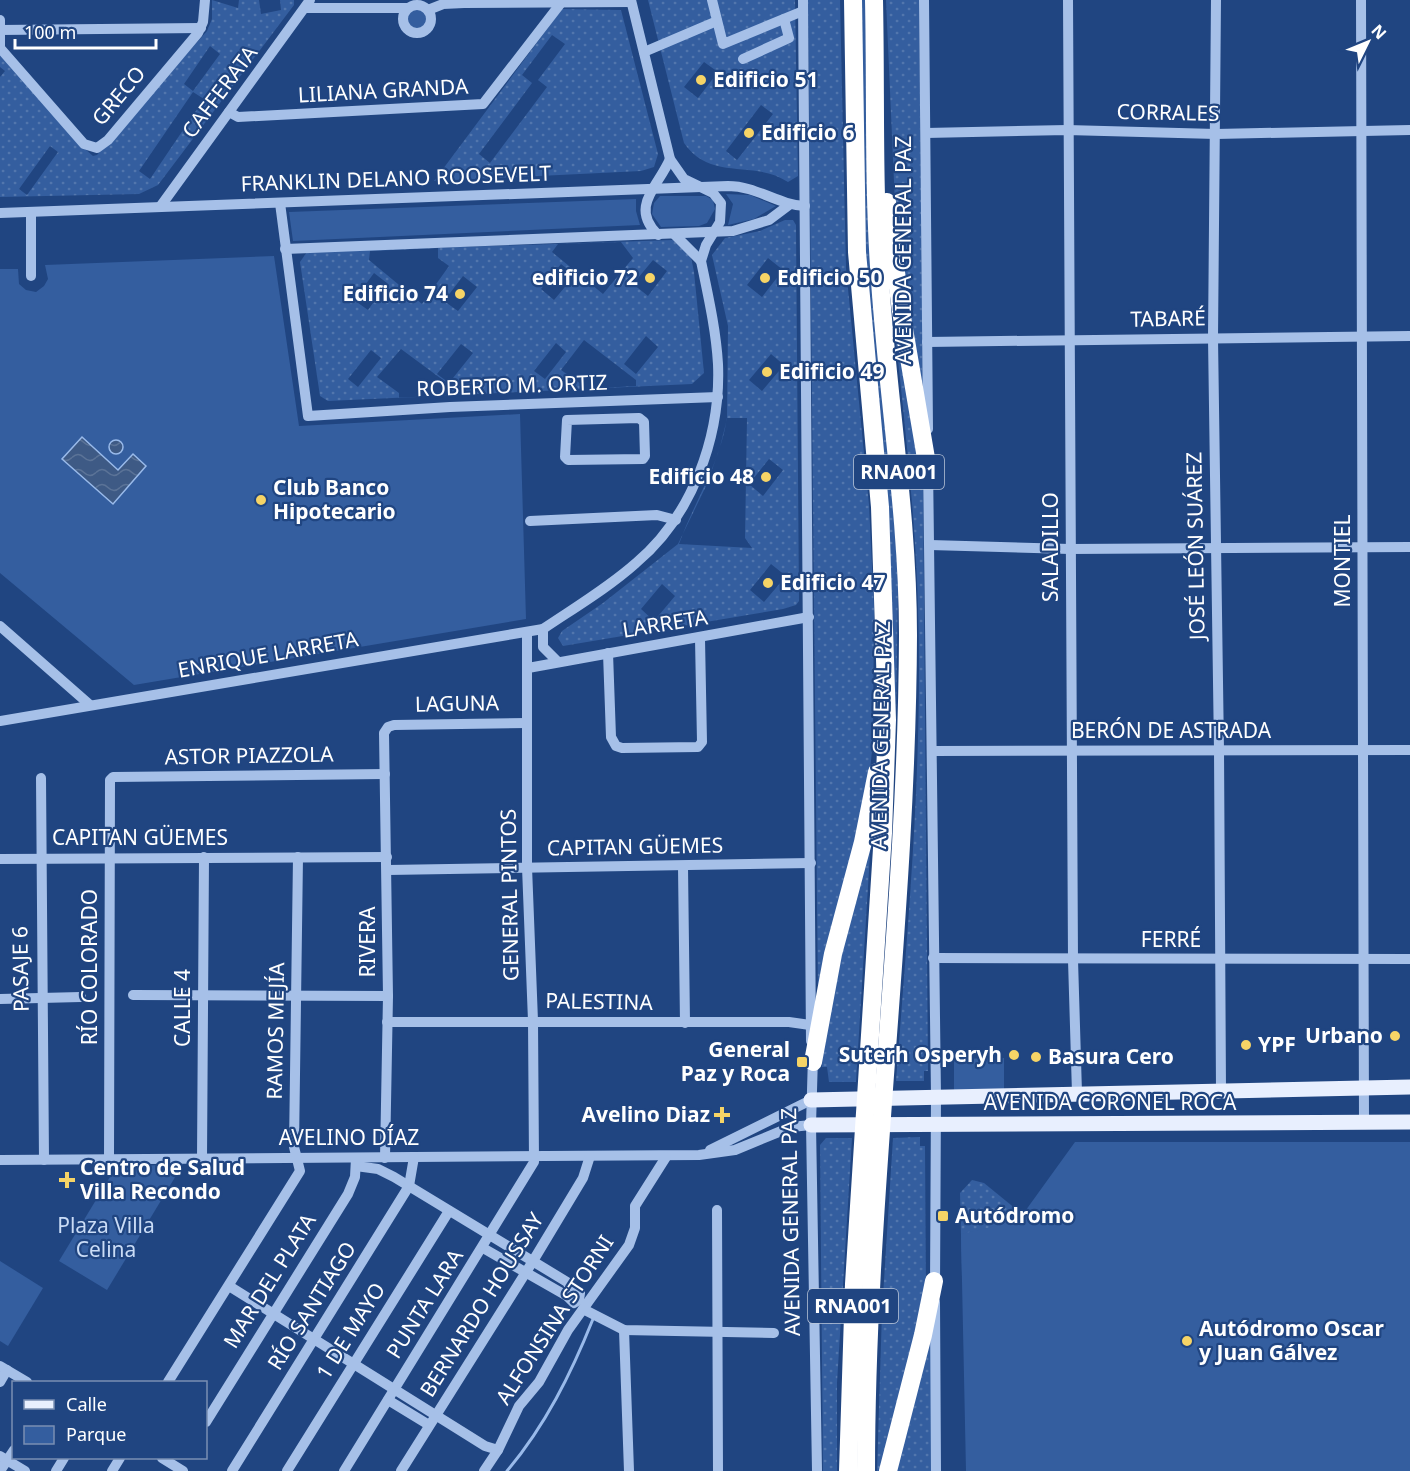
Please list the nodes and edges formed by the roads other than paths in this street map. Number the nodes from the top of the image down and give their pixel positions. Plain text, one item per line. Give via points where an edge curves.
1 (205, 0) edge
2 (712, 0) edge
3 (853, 0) edge
4 (874, 0) edge
5 (924, 0) edge
6 (1068, 0) edge
7 (1216, 0) edge
8 (1361, 0) edge
9 (631, 1) edge
10 (378, 3) edge
11 (561, 3) junction
12 (308, 4) edge
13 (803, 6) edge
14 (408, 8) junction
15 (428, 10) junction
16 (784, 19) junction
17 (0, 20) edge
18 (717, 21) junction
19 (201, 28) junction
20 (0, 30) edge
21 (0, 47) edge
22 (644, 52) junction
23 (743, 59) dead end
24 (876, 93) junction
25 (229, 112) junction
26 (1067, 130) junction
27 (1363, 130) junction
28 (1410, 130) edge
29 (926, 133) junction
30 (1216, 134) junction
31 (670, 159) junction
32 (705, 188) junction
33 (651, 190) junction
34 (280, 203) junction
35 (789, 206) junction
36 (805, 206) junction
37 (160, 207) junction
38 (0, 213) edge
39 (31, 213) junction
40 (713, 232) junction
41 (658, 235) junction
42 (675, 235) junction
43 (285, 249) junction
44 (701, 261) junction
45 (31, 276) dead end
46 (1360, 336) junction
47 (1410, 336) edge
48 (1213, 338) junction
49 (1071, 340) junction
50 (927, 342) junction
51 (718, 397) junction
52 (605, 402) junction
53 (604, 419) junction
54 (928, 470) junction
55 (530, 520) dead end
56 (676, 520) junction
57 (930, 545) junction
58 (1216, 547) junction
59 (1410, 547) edge
60 (1363, 548) junction
61 (1070, 549) junction
62 (809, 617) junction
63 (0, 626) edge
64 (543, 629) junction
65 (527, 632) junction
66 (700, 639) junction
67 (608, 653) junction
68 (557, 661) junction
69 (528, 668) junction
70 (90, 705) junction
71 (887, 720) junction
72 (0, 721) edge
73 (527, 723) junction
74 (388, 727) joint
75 (1219, 750) junction
76 (1363, 750) junction
77 (1410, 750) edge
78 (932, 751) junction
79 (1073, 751) junction
80 (385, 774) junction
81 (113, 777) joint
82 (40, 778) dead end
83 (110, 857) junction
84 (204, 857) junction
85 (298, 857) junction
86 (387, 857) junction
87 (39, 858) junction
88 (0, 859) edge
89 (811, 863) junction
90 (527, 867) junction
91 (683, 867) junction
92 (388, 870) junction
93 (933, 958) junction
94 (1410, 958) edge
95 (1218, 959) junction
96 (1365, 959) junction
97 (1073, 960) junction
98 (133, 995) dead end
99 (202, 996) junction
100 (388, 996) junction
101 (81, 997) dead end
102 (295, 997) junction
103 (41, 998) junction
104 (0, 999) edge
105 (533, 1021) junction
106 (387, 1022) junction
107 (685, 1023) junction
108 (810, 1025) junction
109 (813, 1062) junction
110 (876, 1078) junction
111 (1363, 1088) junction
112 (1410, 1088) edge
113 (1221, 1091) junction
114 (1077, 1093) junction
115 (936, 1096) junction
116 (811, 1100) junction
117 (1410, 1122) edge
118 (1364, 1123) junction
119 (811, 1125) junction
120 (935, 1125) junction
121 (872, 1142) junction
122 (699, 1155) junction
123 (590, 1156) junction
124 (666, 1156) junction
125 (534, 1157) junction
126 (297, 1158) junction
127 (385, 1158) junction
128 (414, 1158) junction
129 (109, 1159) junction
130 (202, 1159) junction
131 (0, 1160) edge
132 (44, 1160) junction
133 (356, 1162) junction
134 (409, 1186) junction
135 (717, 1210) dead end
136 (449, 1211) junction
137 (491, 1235) junction
138 (483, 1248) junction
139 (533, 1261) junction
140 (525, 1274) junction
141 (934, 1281) junction
142 (229, 1286) junction
143 (570, 1296) junction
144 (583, 1309) junction
145 (273, 1313) junction
146 (573, 1322) junction
147 (624, 1330) junction
148 (717, 1331) junction
149 (774, 1333) dead end
150 (314, 1339) junction
151 (353, 1364) junction
152 (4, 1368) edge
153 (24, 1381) edge
154 (169, 1381) edge
155 (0, 1382) edge
156 (394, 1390) junction
157 (388, 1400) junction
158 (436, 1415) junction
159 (207, 1420) edge
160 (429, 1425) junction
161 (498, 1450) junction
162 (4, 1458) edge
163 (164, 1459) edge
164 (180, 1467) edge
165 (0, 1471) edge
166 (25, 1471) edge
167 (232, 1471) edge
168 (287, 1471) edge
169 (344, 1471) edge
170 (400, 1471) edge
171 (484, 1471) edge
172 (629, 1471) edge
173 (718, 1471) edge
174 (817, 1471) edge
175 (848, 1471) edge
176 (866, 1471) edge
177 (888, 1471) edge
178 (936, 1471) edge

1 - 19 street
2 - 18 street
3 - 71 highway, AVENIDA GENERAL PAZ / RNA001 via 857,252 883,548
4 - 24 highway, AVENIDA GENERAL PAZ / RNA001
5 - 29 street, AVENIDA GENERAL PAZ
6 - 26 street, SALADILLO
7 - 30 street, JOSÉ LEÓN SUÁREZ
8 - 27 street, MONTIEL
9 - 11 street
9 - 22 street
10 - 12 street
10 - 14 street
11 - 15 street via 443,4
11 - 25 street, LILIANA GRANDA via 487,101 479,106 238,117
12 - 25 street, CAFFERATA
13 - 16 street
13 - 36 street, AVENIDA GENERAL PAZ
14 - 15 street via 421,5
14 - 15 street via 403,20 413,32 429,27
16 - 18 street via 723,44
16 - 23 street via 789,38
17 - 20 street
18 - 22 street
19 - 20 street
19 - 21 street, GRECO via 108,140 97,148 89,147
20 - 21 street
22 - 31 street
24 - 54 highway via 894,270
24 - 110 highway, AVENIDA GENERAL PAZ / RNA001 via 880,279 902,499 908,633 902,841
25 - 37 street, CAFFERATA
26 - 29 street, CORRALES
26 - 30 street, CORRALES
26 - 49 street, SALADILLO
27 - 28 street, CORRALES
27 - 30 street, CORRALES
27 - 46 street, MONTIEL
29 - 50 street, AVENIDA GENERAL PAZ
30 - 48 street, JOSÉ LEÓN SUÁREZ
31 - 32 street via 684,178
31 - 33 street
32 - 33 street, FRANKLIN DELANO ROOSEVELT
32 - 35 street, FRANKLIN DELANO ROOSEVELT via 749,188
32 - 40 street via 718,198 722,210
33 - 34 street, FRANKLIN DELANO ROOSEVELT
33 - 41 street via 645,209 651,228
34 - 37 street, FRANKLIN DELANO ROOSEVELT
34 - 43 street
35 - 36 street, FRANKLIN DELANO ROOSEVELT
35 - 40 street via 753,226
36 - 62 street, AVENIDA GENERAL PAZ
37 - 39 street, FRANKLIN DELANO ROOSEVELT
38 - 39 street, FRANKLIN DELANO ROOSEVELT
39 - 45 street
40 - 42 street
40 - 44 street
41 - 42 street
41 - 43 street
42 - 44 street
43 - 52 street, ROBERTO M. ORTIZ via 308,416
44 - 51 street via 716,348
46 - 47 street, TABARÉ
46 - 48 street, TABARÉ
46 - 60 street, MONTIEL
48 - 49 street, TABARÉ
48 - 58 street, JOSÉ LEÓN SUÁREZ
49 - 50 street, TABARÉ
49 - 61 street, SALADILLO
50 - 54 street, AVENIDA GENERAL PAZ
51 - 52 street, ROBERTO M. ORTIZ
51 - 56 street via 710,441
52 - 53 street
53 - 53 street via 642,419 643,459 565,457 567,420
54 - 57 street, AVENIDA GENERAL PAZ
55 - 56 street via 657,515
56 - 64 street via 636,563
57 - 61 street
57 - 78 street, AVENIDA GENERAL PAZ
58 - 60 street
58 - 61 street
58 - 75 street, JOSÉ LEÓN SUÁREZ
59 - 60 street
60 - 76 street, MONTIEL
61 - 79 street, SALADILLO
62 - 66 street, LARRETA
62 - 89 street, AVENIDA GENERAL PAZ
63 - 70 street
64 - 65 street, ENRIQUE LARRETA
64 - 68 street via 543,647
65 - 69 street, GENERAL PINTOS
65 - 70 street, ENRIQUE LARRETA
66 - 67 street, LARRETA
66 - 67 street via 702,742 698,747 616,746 611,737
67 - 68 street, LARRETA
68 - 69 street, LARRETA
69 - 73 street, GENERAL PINTOS
70 - 72 street, ENRIQUE LARRETA
71 - 109 highway
71 - 110 highway, AVENIDA GENERAL PAZ / RNA001
73 - 74 street, LAGUNA
73 - 90 street, GENERAL PINTOS
74 - 80 street, RIVERA via 384,733
75 - 76 street, BERÓN DE ASTRADA
75 - 79 street, BERÓN DE ASTRADA
75 - 95 street, JOSÉ LEÓN SUÁREZ
76 - 77 street, BERÓN DE ASTRADA
76 - 96 street, MONTIEL
78 - 79 street, BERÓN DE ASTRADA
78 - 93 street, AVENIDA GENERAL PAZ
79 - 97 street, SALADILLO
80 - 81 street, ASTOR PIAZZOLA
80 - 86 street, RIVERA
81 - 83 street, RÍO COLORADO via 108,784
82 - 87 street, PASAJE 6
83 - 84 street, CAPITAN GÜEMES
83 - 87 street, CAPITAN GÜEMES
83 - 129 street, RÍO COLORADO
84 - 85 street, CAPITAN GÜEMES
84 - 99 street, CALLE 4
85 - 86 street, CAPITAN GÜEMES
85 - 102 street, RAMOS MEJÍA
86 - 92 street, RIVERA
87 - 88 street, CAPITAN GÜEMES
87 - 103 street, PASAJE 6
89 - 91 street, CAPITAN GÜEMES
89 - 108 street, AVENIDA GENERAL PAZ
90 - 91 street, CAPITAN GÜEMES
90 - 92 street, CAPITAN GÜEMES
90 - 105 street, GENERAL PINTOS
91 - 107 street
92 - 100 street, RIVERA
93 - 97 street, FERRÉ
93 - 115 street, AVENIDA GENERAL PAZ
94 - 96 street, FERRÉ
95 - 96 street, FERRÉ
95 - 97 street, FERRÉ
95 - 113 street, JOSÉ LEÓN SUÁREZ
96 - 111 street, MONTIEL
97 - 114 street, SALADILLO
98 - 99 street
99 - 102 street
99 - 130 street, CALLE 4
100 - 102 street
100 - 106 street, RIVERA
101 - 103 street
102 - 126 street, RAMOS MEJÍA
103 - 104 street
103 - 132 street, PASAJE 6
105 - 106 street, PALESTINA
105 - 107 street, PALESTINA
105 - 125 street, GENERAL PINTOS
106 - 127 street, RIVERA
107 - 108 street, PALESTINA
108 - 109 street, AVENIDA GENERAL PAZ
109 - 116 street, AVENIDA GENERAL PAZ
110 - 121 highway, AVENIDA GENERAL PAZ / RNA001
111 - 112 main road, AVENIDA CORONEL ROCA
111 - 113 main road, AVENIDA CORONEL ROCA
111 - 118 street, MONTIEL
113 - 114 main road, AVENIDA CORONEL ROCA
114 - 115 main road, AVENIDA CORONEL ROCA
115 - 116 main road, AVENIDA CORONEL ROCA
115 - 120 street, AVENIDA GENERAL PAZ
116 - 119 street, AVENIDA GENERAL PAZ
116 - 122 street, AVELINO DÍAZ
117 - 118 main road, AVENIDA CORONEL ROCA
118 - 120 main road, AVENIDA CORONEL ROCA
119 - 120 main road, AVENIDA CORONEL ROCA
119 - 122 street, AVELINO DÍAZ via 791,1127 735,1150
119 - 174 street, AVENIDA GENERAL PAZ
120 - 141 street, AVENIDA GENERAL PAZ
121 - 175 highway, AVENIDA GENERAL PAZ / RNA001 via 853,1306
121 - 176 highway, AVENIDA GENERAL PAZ / RNA001
122 - 124 street, AVELINO DÍAZ
123 - 124 street, AVELINO DÍAZ
123 - 125 street, AVELINO DÍAZ
123 - 139 street, BERNARDO HOUSSAY via 583,1178
124 - 144 street, ALFONSINA STORNI via 635,1206 635,1228 628,1245
125 - 128 street, AVELINO DÍAZ
125 - 137 street, PUNTA LARA via 533,1166
126 - 130 street, AVELINO DÍAZ
126 - 133 street, AVELINO DÍAZ
126 - 142 street, RAMOS MEJÍA via 297,1179
127 - 128 street, AVELINO DÍAZ
127 - 133 street, AVELINO DÍAZ
128 - 134 street, RÍO SANTIAGO
129 - 130 street, AVELINO DÍAZ
129 - 132 street, AVELINO DÍAZ
131 - 132 street, AVELINO DÍAZ
133 - 134 street via 378,1168
133 - 145 street, MAR DEL PLATA via 348,1194
134 - 136 street
134 - 150 street, RÍO SANTIAGO
135 - 148 street
136 - 137 street
136 - 151 street, 1 DE MAYO
137 - 138 street, PUNTA LARA
137 - 139 street
138 - 140 street
138 - 156 street, PUNTA LARA
139 - 140 street, BERNARDO HOUSSAY
139 - 143 street via 567,1282
140 - 143 street
140 - 158 street, BERNARDO HOUSSAY
141 - 177 highway
141 - 178 street, AVENIDA GENERAL PAZ
142 - 145 street
142 - 154 street, RAMOS MEJÍA
143 - 146 street via 568,1315
144 - 146 street, ALFONSINA STORNI
144 - 147 street
145 - 150 street
145 - 159 street, MAR DEL PLATA
146 - 161 street, ALFONSINA STORNI via 539,1382 519,1406
147 - 148 street
147 - 172 street
148 - 149 street
148 - 173 street
150 - 151 street
150 - 167 street, RÍO SANTIAGO
151 - 156 street
151 - 168 street, 1 DE MAYO
152 - 153 street
152 - 155 street
156 - 157 street, PUNTA LARA
156 - 158 street
157 - 160 street
157 - 169 street, PUNTA LARA
158 - 160 street, BERNARDO HOUSSAY
158 - 161 street
160 - 170 street, BERNARDO HOUSSAY
161 - 171 street, ALFONSINA STORNI
162 - 165 street
162 - 166 street
163 - 164 street

